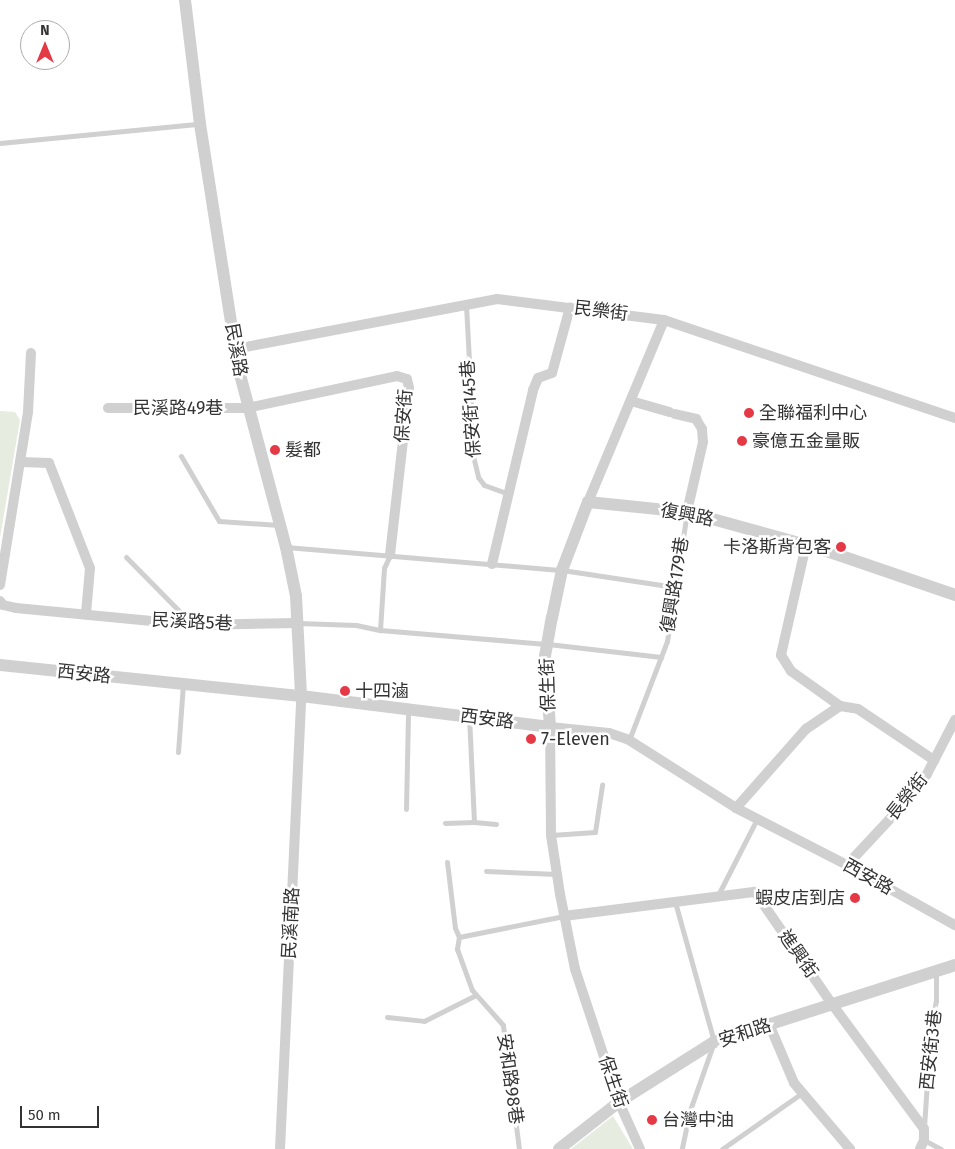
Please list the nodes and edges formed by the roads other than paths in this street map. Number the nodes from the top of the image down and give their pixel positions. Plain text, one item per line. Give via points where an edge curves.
1 (186, 0) edge
2 (200, 124) junction
3 (0, 143) edge
4 (466, 304) junction
5 (570, 307) junction
6 (664, 320) junction
7 (235, 349) junction
8 (31, 352) dead end
9 (631, 401) junction
10 (108, 408) dead end
11 (247, 408) junction
12 (955, 418) edge
13 (181, 456) dead end
14 (21, 462) junction
15 (509, 494) junction
16 (588, 502) junction
17 (687, 512) junction
18 (280, 526) junction
19 (806, 545) junction
20 (286, 547) junction
21 (390, 555) junction
22 (126, 557) dead end
23 (492, 564) junction
24 (562, 570) junction
25 (0, 585) edge
26 (675, 587) junction
27 (955, 595) edge
28 (0, 601) edge
29 (86, 614) junction
30 (298, 623) junction
31 (193, 625) junction
32 (380, 630) junction
33 (548, 644) junction
34 (660, 657) junction
35 (0, 665) edge
36 (183, 684) junction
37 (301, 696) junction
38 (840, 706) junction
39 (408, 710) junction
40 (469, 717) junction
41 (955, 720) edge
42 (550, 727) junction
43 (629, 740) junction
44 (178, 752) dead end
45 (934, 760) junction
46 (602, 785) dead end
47 (736, 808) junction
48 (406, 810) dead end
49 (757, 819) junction
50 (474, 822) junction
51 (445, 824) dead end
52 (496, 824) dead end
53 (551, 835) junction
54 (447, 862) dead end
55 (847, 866) junction
56 (486, 871) dead end
57 (557, 874) junction
58 (717, 897) junction
59 (675, 902) junction
60 (564, 916) junction
61 (955, 926) edge
62 (459, 936) junction
63 (955, 965) edge
64 (936, 971) junction
65 (476, 995) junction
66 (832, 1004) junction
67 (387, 1017) dead end
68 (770, 1024) junction
69 (714, 1042) junction
70 (802, 1093) junction
71 (619, 1102) junction
72 (924, 1129) junction
73 (922, 1144) edge
74 (280, 1149) edge
75 (519, 1149) edge
76 (559, 1149) edge
77 (640, 1149) edge
78 (682, 1149) edge
79 (722, 1149) edge
80 (850, 1149) edge
81 (940, 1149) edge

1 - 2 street, 民溪路
2 - 3 lane
2 - 7 street, 民溪路
4 - 5 street, 民樂街 via 497,299
4 - 7 street, 民樂街
4 - 15 lane, 保安街145巷 via 471,448 478,477 484,485
5 - 6 street, 民樂街
5 - 15 street via 552,373 538,378 533,390
6 - 9 street, 保生街
6 - 12 street, 民樂街
7 - 11 street, 民溪路
8 - 14 street
9 - 16 street, 保生街
9 - 17 street, 復興路179巷 via 696,419 702,429 704,442
10 - 11 street, 民溪路49巷
11 - 18 street, 民溪路
11 - 21 street, 保安街 via 396,376 406,380 409,388
13 - 18 lane via 219,521
14 - 25 street
14 - 29 street via 49,463 90,568
15 - 23 street
16 - 17 street, 復興路
16 - 24 street, 保生街
17 - 19 street, 復興路
17 - 26 lane, 復興路179巷
18 - 20 street, 民溪路
19 - 27 street, 復興路
19 - 38 street via 781,655 791,671
20 - 21 lane
20 - 30 street, 民溪路
21 - 23 lane
21 - 32 lane via 384,568
22 - 31 lane
23 - 24 lane
24 - 26 lane
24 - 33 street, 保生街
26 - 34 lane, 復興路179巷 via 666,641
28 - 29 street, 民溪路5巷 via 16,608
29 - 31 street, 民溪路5巷
30 - 31 street, 民溪路5巷
30 - 32 lane via 356,625
30 - 37 street, 民溪路
32 - 33 lane
33 - 34 lane
33 - 42 street, 保生街
34 - 43 lane, 復興路179巷
35 - 36 street, 西安路
36 - 37 street, 西安路
36 - 44 lane
37 - 39 street, 西安路
37 - 74 street, 民溪南路
38 - 45 street via 858,709
38 - 47 street via 806,729
39 - 40 street, 西安路
39 - 48 lane
40 - 42 street, 西安路
40 - 50 lane
41 - 45 street, 長榮街
42 - 43 street, 西安路 via 609,733
42 - 53 street, 保生街
43 - 47 street, 西安路
45 - 55 street, 長榮街 via 903,805
46 - 53 lane via 595,832
47 - 49 street, 西安路
49 - 55 street, 西安路
49 - 58 lane
50 - 51 lane
50 - 52 lane
53 - 57 street, 保生街
54 - 62 lane, 安和路98巷 via 455,928
55 - 61 street, 西安路
56 - 57 lane
57 - 60 street, 保生街
58 - 59 street, 進興街
58 - 66 street, 進興街 via 755,892
59 - 60 street, 進興街
59 - 69 lane
60 - 62 lane
60 - 71 street, 保生街 via 575,969
62 - 65 lane, 安和路98巷 via 457,949
63 - 64 street, 安和路
64 - 66 street, 安和路
64 - 72 lane, 西安街3巷
65 - 67 lane via 424,1021
65 - 75 lane, 安和路98巷 via 502,1025
66 - 68 street, 安和路
66 - 72 street, 進興街
68 - 69 street, 安和路
68 - 70 street via 794,1083
69 - 71 street, 安和路
69 - 78 lane via 690,1110
70 - 79 lane
70 - 80 street
71 - 76 street, 安和路
71 - 77 street, 保生街
72 - 73 street
73 - 81 lane

